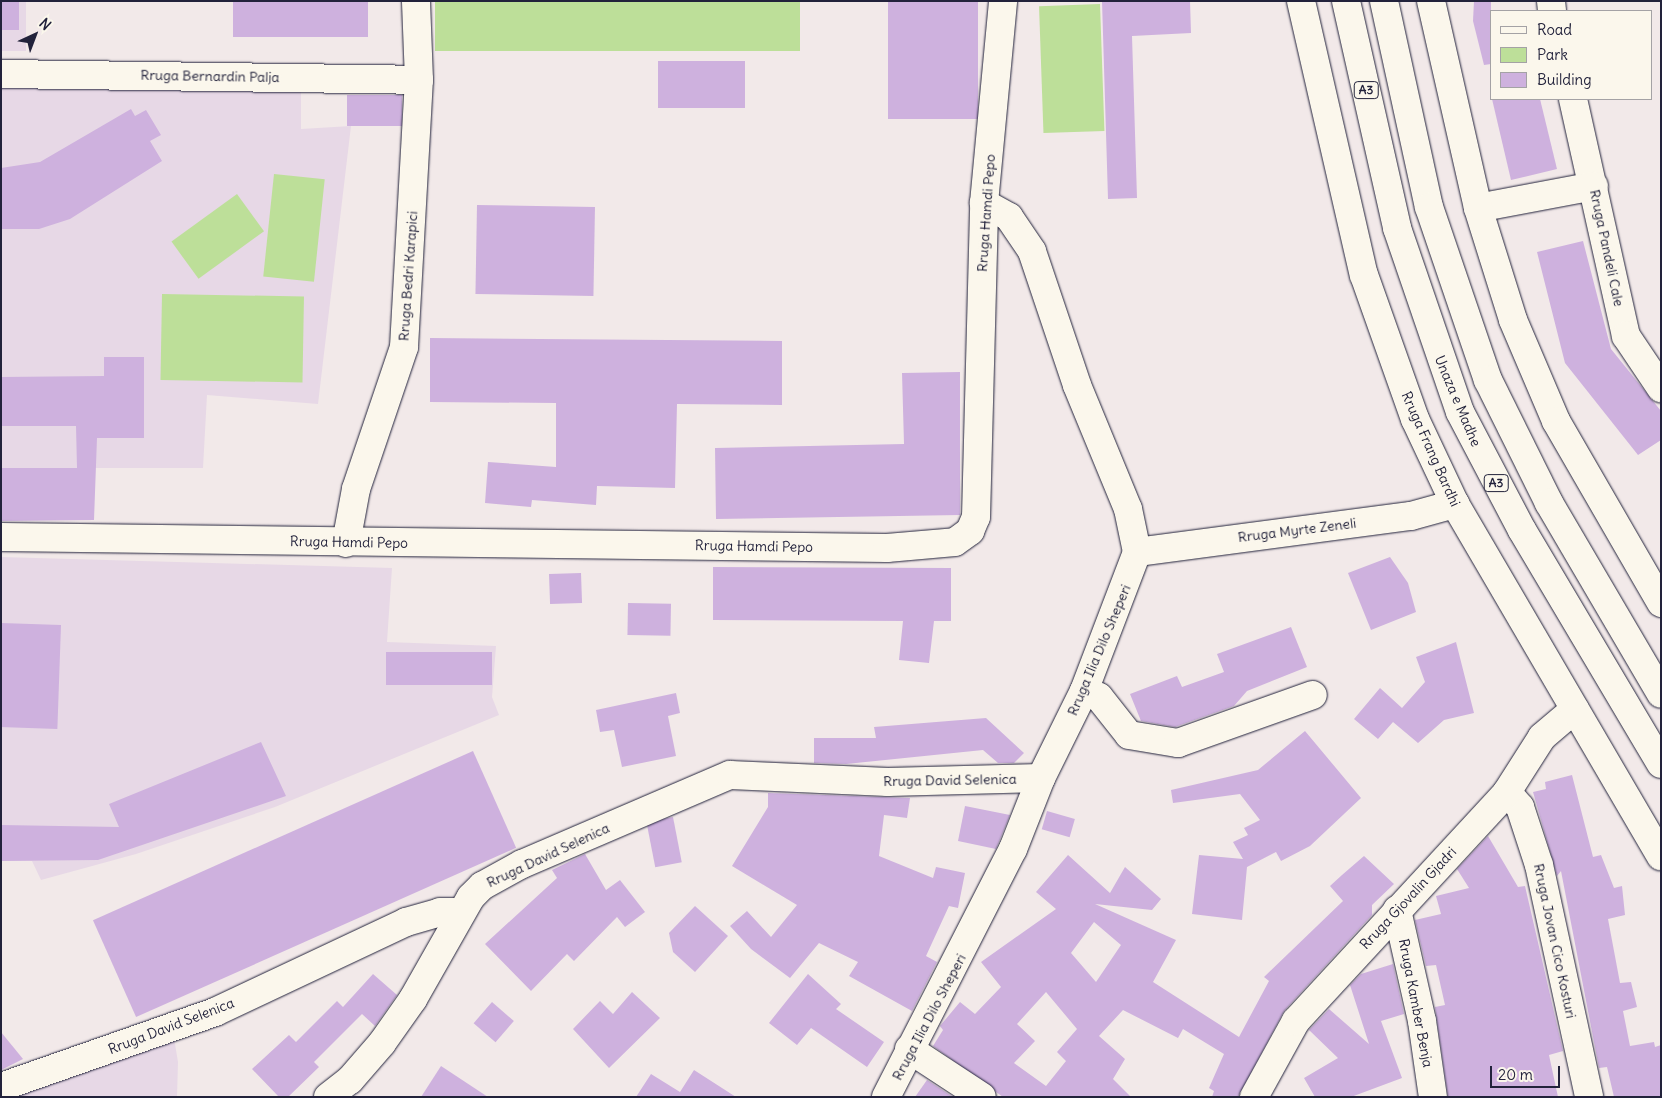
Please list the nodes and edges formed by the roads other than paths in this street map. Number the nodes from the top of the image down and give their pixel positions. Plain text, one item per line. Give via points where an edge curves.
1 (416, 1) edge
2 (1003, 1) edge
3 (1301, 1) edge
4 (1328, 1) edge
5 (1346, 1) edge
6 (1384, 1) edge
7 (1403, 1) edge
8 (1431, 1) edge
9 (1, 74) edge
10 (419, 80) junction
11 (1573, 100) edge
12 (1423, 177) junction
13 (1385, 179) junction
14 (1594, 186) junction
15 (984, 203) junction
16 (1478, 208) junction
17 (1661, 388) edge
18 (1455, 504) junction
19 (1, 537) edge
20 (346, 543) junction
21 (1137, 552) junction
22 (1661, 603) edge
23 (1084, 691) junction
24 (1661, 694) edge
25 (1313, 695) dead end
26 (1576, 710) junction
27 (1661, 764) edge
28 (1040, 778) junction
29 (1507, 792) junction
30 (1661, 856) edge
31 (1397, 910) junction
32 (461, 912) junction
33 (909, 1049) junction
34 (1, 1087) edge
35 (328, 1097) edge
36 (886, 1097) edge
37 (982, 1097) edge
38 (1254, 1097) edge
39 (1433, 1097) edge
40 (1589, 1097) edge

1 - 10 main road, Rruga Bedri Karapici
2 - 15 main road, Rruga Hamdi Pepo
3 - 18 main road, Rruga Frang Bardhi via 1364,275 1415,419
4 - 13 main road via 1357,134
5 - 13 main road, Unaza e Madhe / A3
6 - 12 main road
7 - 12 main road via 1431,136
8 - 16 main road
9 - 10 main road, Rruga Bernardin Palja
10 - 20 main road, Rruga Bedri Karapici via 404,347 356,490
11 - 14 main road, Rruga Pandeli Cale
12 - 24 main road via 1465,322 1520,450
13 - 27 main road, Unaza e Madhe / A3 via 1423,314 1460,412 1522,530
14 - 16 main road
14 - 17 main road, Rruga Pandeli Cale via 1626,336
15 - 20 main road, Rruga Hamdi Pepo via 976,517 970,531 954,542 896,548
15 - 21 main road via 1009,217 1032,251 1077,385 1128,509
16 - 22 main road via 1513,320 1556,421
18 - 21 main road, Rruga Myrte Zeneli via 1411,516
18 - 26 main road, Rruga Frang Bardhi
19 - 20 main road, Rruga Hamdi Pepo
21 - 23 main road, Rruga Ilia Dilo Sheperi
23 - 25 main road via 1100,697 1129,735 1178,743
23 - 28 main road, Rruga Ilia Dilo Sheperi
26 - 29 main road, Rruga Gjovalin Gjadri via 1542,737
26 - 30 main road, Rruga Frang Bardhi
28 - 32 main road, Rruga David Selenica via 848,782 730,776 496,876 482,886
28 - 33 main road, Rruga Ilia Dilo Sheperi via 976,928
29 - 31 main road, Rruga Gjovalin Gjadri
29 - 40 main road, Rruga Jovan Cico Kosturi via 1520,807 1539,865
31 - 38 main road, Rruga Gjovalin Gjadri via 1296,1021
31 - 39 main road, Rruga Kamber Benja via 1422,1020
32 - 34 main road, Rruga David Selenica via 440,912 406,922 215,1012
32 - 35 main road via 413,999 382,1043 350,1080
33 - 36 main road, Rruga Ilia Dilo Sheperi
33 - 37 main road

